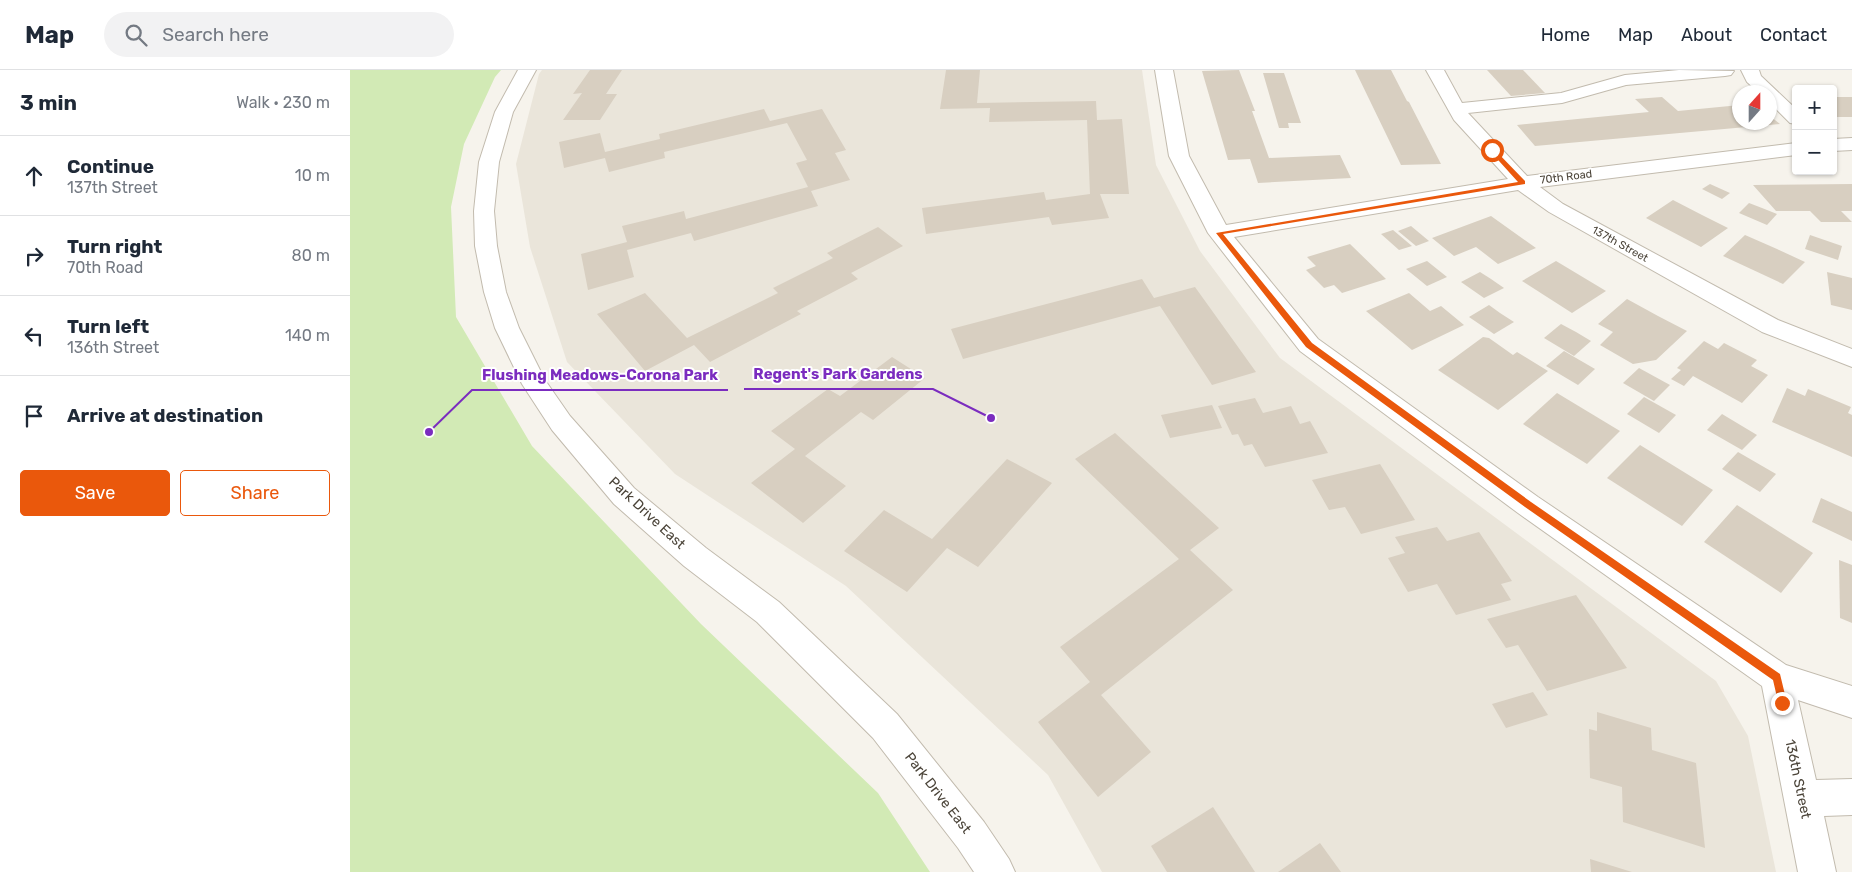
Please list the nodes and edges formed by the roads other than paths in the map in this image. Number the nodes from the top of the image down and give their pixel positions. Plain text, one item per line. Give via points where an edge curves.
1 (527, 70) edge
2 (1164, 70) edge
3 (1435, 70) edge
4 (1750, 70) edge
5 (1725, 71) edge
6 (1760, 85) edge
7 (1777, 101) edge
8 (1456, 109) junction
9 (1792, 116) edge
10 (1852, 144) edge
11 (1837, 145) edge
12 (1792, 149) edge
13 (1522, 183) junction
14 (1219, 233) junction
15 (1852, 358) edge
16 (1777, 677) junction
17 (1852, 702) edge
18 (1852, 797) edge
19 (1802, 799) junction
20 (996, 872) edge
21 (1817, 872) edge

1 - 20 street, Park Drive East via 504,112 489,162 484,211 486,246 495,292 507,328 535,384 561,423 624,496 694,557 768,612 885,726
2 - 14 street via 1179,156
3 - 8 street, 137th Street
4 - 6 street
5 - 8 street via 1625,80 1562,98
7 - 9 street
8 - 13 street, 137th Street
10 - 11 street
12 - 13 street, 70th Road
13 - 14 street, 70th Road
13 - 15 street, 137th Street via 1556,208 1770,326
14 - 16 street via 1309,345 1528,504
16 - 17 street
16 - 19 street, 136th Street
18 - 19 street
19 - 21 street, 136th Street

